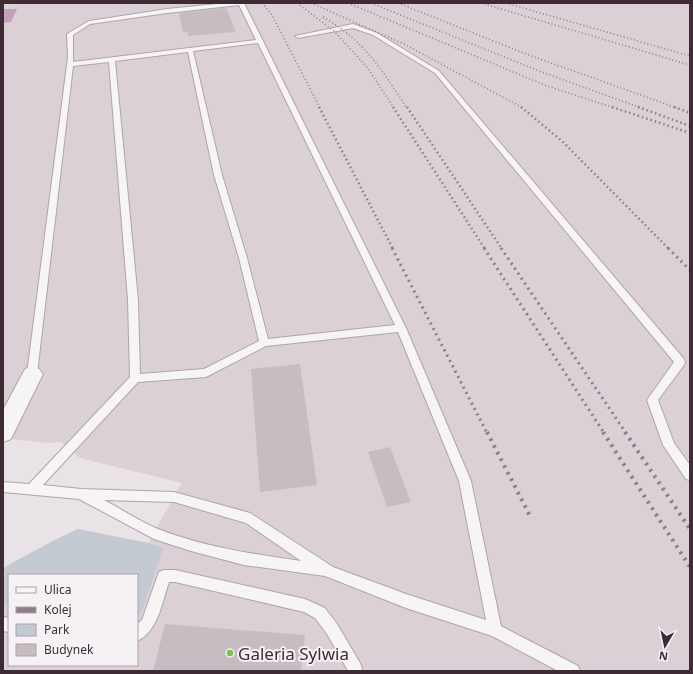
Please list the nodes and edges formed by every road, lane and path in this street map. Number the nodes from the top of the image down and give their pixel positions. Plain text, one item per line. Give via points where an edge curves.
1 (298, 36) dead end
2 (259, 41) junction
3 (190, 49) junction
4 (112, 60) junction
5 (71, 64) junction
6 (401, 328) junction
7 (264, 343) junction
8 (32, 374) joint
9 (135, 378) junction
10 (3, 433) edge
11 (690, 475) edge
12 (3, 487) edge
13 (31, 490) junction
14 (81, 494) junction
15 (328, 571) junction
16 (494, 630) junction
17 (138, 633) edge
18 (354, 671) edge
19 (573, 671) edge

1 - 11 lane via 353,26 375,34 437,72 680,362 652,400 669,445
2 - 3 lane
2 - 5 lane via 241,3 167,11 89,23 70,34
2 - 6 lane
3 - 4 lane
3 - 7 lane via 218,174 243,258
4 - 5 lane
4 - 9 lane via 133,300
5 - 8 lane
6 - 7 lane
6 - 16 lane via 465,481
7 - 9 lane via 206,373
8 - 10 street
9 - 13 lane
12 - 13 lane
13 - 14 lane
14 - 15 lane via 154,533 191,545 244,559
14 - 15 lane via 174,497 250,519
15 - 16 lane via 406,601
16 - 19 lane
17 - 18 lane via 147,625 164,576 175,576 305,606 320,613 355,668

